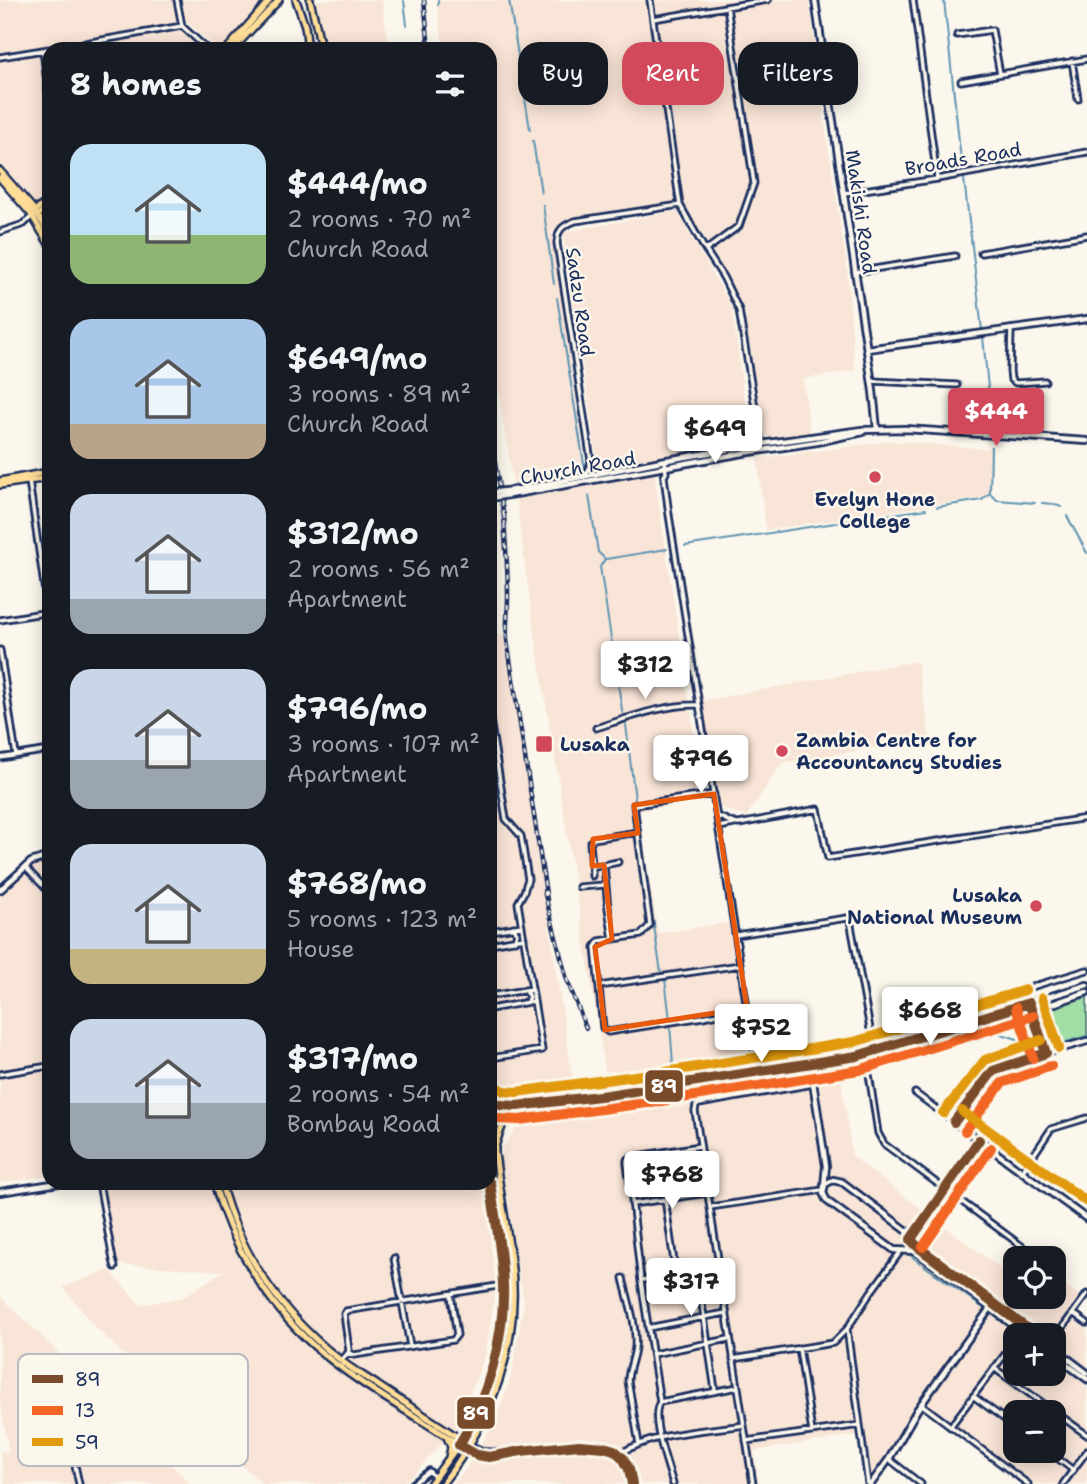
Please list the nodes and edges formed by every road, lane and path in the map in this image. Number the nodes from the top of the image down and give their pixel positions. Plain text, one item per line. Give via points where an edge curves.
1 (177, 0) edge
2 (270, 0) edge
3 (279, 0) edge
4 (296, 0) edge
5 (310, 0) edge
6 (650, 0) edge
7 (768, 0) edge
8 (815, 0) edge
9 (913, 0) edge
10 (727, 7) junction
11 (653, 19) junction
12 (181, 26) junction
13 (957, 35) dead end
14 (90, 42) edge
15 (199, 42) edge
16 (233, 42) edge
17 (240, 42) edge
18 (307, 42) edge
19 (320, 42) edge
20 (42, 50) edge
21 (0, 57) edge
22 (1087, 59) edge
23 (1072, 61) junction
24 (1000, 74) junction
25 (961, 81) dead end
26 (1079, 99) dead end
27 (1087, 152) edge
28 (0, 171) edge
29 (0, 178) edge
30 (937, 179) junction
31 (844, 193) junction
32 (680, 205) junction
33 (42, 207) edge
34 (42, 210) edge
35 (33, 215) junction
36 (42, 225) edge
37 (42, 231) edge
38 (0, 232) edge
39 (1087, 235) edge
40 (706, 250) junction
41 (981, 253) dead end
42 (955, 256) dead end
43 (855, 272) junction
44 (1087, 319) edge
45 (1011, 329) junction
46 (867, 349) junction
47 (872, 380) junction
48 (1045, 381) dead end
49 (957, 385) dead end
50 (876, 415) junction
51 (877, 429) junction
52 (846, 432) junction
53 (1087, 441) edge
54 (762, 447) junction
55 (591, 461) junction
56 (663, 464) junction
57 (606, 473) junction
58 (42, 476) edge
59 (42, 477) edge
60 (584, 477) junction
61 (29, 481) junction
62 (0, 483) edge
63 (521, 491) junction
64 (497, 495) edge
65 (42, 571) edge
66 (42, 613) edge
67 (0, 620) edge
68 (0, 650) edge
69 (698, 705) junction
70 (596, 728) dead end
71 (42, 751) edge
72 (16, 755) junction
73 (0, 758) edge
74 (497, 764) edge
75 (499, 776) joint
76 (501, 787) junction
77 (497, 788) edge
78 (714, 794) junction
79 (718, 816) junction
80 (1087, 818) edge
81 (736, 824) junction
82 (719, 827) junction
83 (638, 832) junction
84 (42, 858) edge
85 (618, 862) dead end
86 (604, 864) junction
87 (592, 866) junction
88 (26, 867) junction
89 (592, 876) dead end
90 (42, 884) edge
91 (605, 885) junction
92 (579, 887) dead end
93 (0, 890) edge
94 (522, 926) junction
95 (513, 927) junction
96 (497, 930) edge
97 (736, 935) junction
98 (524, 939) junction
99 (613, 939) junction
100 (515, 940) junction
101 (497, 943) edge
102 (740, 965) junction
103 (1087, 970) edge
104 (1087, 985) edge
105 (598, 986) junction
106 (532, 989) junction
107 (525, 990) junction
108 (1087, 992) edge
109 (497, 995) edge
110 (534, 1001) junction
111 (527, 1002) junction
112 (1029, 1003) junction
113 (497, 1008) edge
114 (747, 1008) junction
115 (1032, 1011) junction
116 (1087, 1041) edge
117 (1046, 1053) junction
118 (497, 1057) edge
119 (42, 1067) edge
120 (811, 1069) junction
121 (757, 1072) junction
122 (0, 1074) edge
123 (869, 1074) dead end
124 (813, 1084) junction
125 (915, 1093) dead end
126 (609, 1097) junction
127 (593, 1099) junction
128 (497, 1103) edge
129 (500, 1105) junction
130 (1087, 1118) edge
131 (954, 1122) junction
132 (504, 1123) junction
133 (501, 1130) junction
134 (497, 1133) edge
135 (979, 1140) junction
136 (497, 1143) edge
137 (700, 1146) junction
138 (497, 1163) edge
139 (826, 1166) junction
140 (1023, 1171) junction
141 (835, 1180) junction
142 (42, 1186) edge
143 (823, 1188) junction
144 (945, 1188) junction
145 (100, 1190) edge
146 (216, 1190) edge
147 (223, 1190) edge
148 (491, 1190) edge
149 (0, 1192) edge
150 (708, 1193) junction
151 (665, 1199) junction
152 (632, 1204) junction
153 (710, 1207) junction
154 (1087, 1219) edge
155 (921, 1225) junction
156 (906, 1230) junction
157 (911, 1239) junction
158 (1022, 1246) edge
159 (894, 1250) junction
160 (903, 1250) junction
161 (394, 1258) dead end
162 (896, 1258) junction
163 (116, 1267) dead end
164 (720, 1270) junction
165 (697, 1273) junction
166 (676, 1276) junction
167 (623, 1278) dead end
168 (641, 1281) junction
169 (503, 1285) junction
170 (451, 1294) junction
171 (1087, 1294) edge
172 (402, 1301) junction
173 (992, 1305) junction
174 (726, 1313) junction
175 (1073, 1313) junction
176 (704, 1317) junction
177 (1011, 1323) edge
178 (1018, 1323) edge
179 (1066, 1323) edge
180 (1087, 1323) edge
181 (648, 1328) junction
182 (847, 1329) junction
183 (730, 1339) junction
184 (708, 1343) junction
185 (410, 1346) junction
186 (799, 1348) junction
187 (348, 1353) junction
188 (653, 1354) junction
189 (1003, 1355) edge
190 (1066, 1357) edge
191 (733, 1359) junction
192 (339, 1363) junction
193 (1066, 1364) edge
194 (994, 1367) junction
195 (1087, 1373) edge
196 (1087, 1379) edge
197 (738, 1387) junction
198 (716, 1391) junction
199 (973, 1396) junction
200 (660, 1402) junction
201 (921, 1404) junction
202 (1003, 1418) edge
203 (744, 1425) junction
204 (860, 1425) junction
205 (950, 1427) junction
206 (468, 1428) junction
207 (812, 1432) junction
208 (1087, 1435) edge
209 (451, 1436) junction
210 (660, 1438) junction
211 (746, 1441) junction
212 (461, 1443) junction
213 (639, 1444) junction
214 (468, 1448) junction
215 (1087, 1451) edge
216 (619, 1454) junction
217 (889, 1459) junction
218 (448, 1461) junction
219 (1064, 1463) edge
220 (75, 1466) edge
221 (1073, 1470) junction
222 (435, 1477) junction
223 (79, 1484) edge
224 (412, 1484) edge
225 (430, 1484) edge
226 (442, 1484) edge
227 (632, 1484) edge
228 (673, 1484) edge
229 (753, 1484) edge
230 (870, 1484) edge
231 (921, 1484) edge
232 (1028, 1484) edge
233 (1063, 1484) edge

1 - 12 street
2 - 16 main road
3 - 17 main road
4 - 18 main road
5 - 19 main road
6 - 11 street
7 - 10 street
8 - 31 main road, Makishi Road
9 - 30 street
10 - 11 street
10 - 40 street via 754,183 739,226
11 - 32 street
12 - 14 street
12 - 15 street
13 - 24 street via 992,30
20 - 21 street
22 - 23 street
23 - 24 street
23 - 26 street
24 - 25 street
27 - 30 street, Broads Road
28 - 35 main road
29 - 35 main road
30 - 31 street, Broads Road
31 - 43 main road, Makishi Road
32 - 40 street
32 - 55 street, Sadzu Road via 575,222 564,225 557,234
33 - 35 main road
34 - 35 main road
35 - 36 main road
35 - 37 main road
35 - 38 street via 24,224
39 - 41 street
40 - 54 street via 739,310
42 - 43 street
43 - 46 main road, Makishi Road
44 - 45 main road
45 - 46 main road
45 - 48 street via 1011,380
46 - 47 main road, Makishi Road
47 - 49 street
47 - 50 main road, Makishi Road
50 - 51 main road, Makishi Road
50 - 52 main road via 873,424
51 - 52 main road, Church Road
51 - 53 main road, Church Road
51 - 54 main road, Church Road via 817,442
52 - 54 main road, Church Road
54 - 56 main road, Church Road
55 - 57 street
55 - 60 street
56 - 57 main road, Church Road
56 - 63 main road, Church Road
56 - 69 street
57 - 60 main road, Church Road
58 - 62 main road
59 - 61 main road
60 - 63 main road, Church Road
61 - 62 main road
61 - 65 street
63 - 64 main road, Church Road, bridge
66 - 67 street
68 - 72 street
69 - 70 street via 667,708
69 - 78 street
71 - 72 street
72 - 73 street
74 - 75 street
75 - 76 street
76 - 77 street
76 - 94 street via 506,819 521,836 528,879 518,903
78 - 79 street
78 - 83 street via 634,805
79 - 81 street
79 - 82 street
80 - 81 street via 828,858 818,809
81 - 82 street
82 - 97 street
83 - 87 street via 593,839
83 - 99 street via 650,925 641,935
84 - 88 main road
85 - 86 street
86 - 87 street
86 - 91 street
87 - 89 street
88 - 90 street
88 - 93 main road
91 - 92 street
91 - 99 street
94 - 95 street
94 - 98 street
95 - 96 street
95 - 100 street
97 - 102 street
97 - 103 street via 850,919 870,1029 877,1034
98 - 100 street
98 - 106 street
99 - 105 street via 595,947
100 - 101 street
102 - 105 street
102 - 114 street
104 - 112 main road
105 - 114 street via 603,1028 608,1032
106 - 107 street
106 - 110 street
107 - 109 street
107 - 111 street
108 - 115 main road
110 - 111 street
110 - 118 street via 542,1050
111 - 113 street
112 - 115 main road
112 - 121 main road via 857,1056
114 - 121 street
115 - 117 main road
115 - 120 main road via 883,1055
116 - 117 main road
117 - 131 main road via 993,1071
119 - 122 street
120 - 124 main road
120 - 126 main road
121 - 126 main road
123 - 144 street via 878,1133 884,1144
124 - 137 street via 699,1104 695,1111
124 - 139 main road
125 - 131 street
126 - 127 main road
127 - 129 main road
127 - 132 main road via 523,1112
128 - 129 main road
129 - 132 main road
130 - 140 street via 1051,1129
131 - 135 main road
132 - 133 main road
133 - 134 main road
133 - 136 main road
135 - 140 main road
135 - 144 main road
137 - 150 street
137 - 152 street via 627,1160
138 - 214 main road via 513,1312 499,1382
139 - 141 main road
139 - 143 main road
140 - 154 main road
141 - 143 main road
141 - 156 main road
142 - 149 main road
143 - 153 street
143 - 159 main road via 827,1201
144 - 155 main road
144 - 158 street
145 - 163 street
146 - 192 main road via 231,1231 258,1280 312,1345
147 - 192 main road via 240,1237 267,1284 295,1320
148 - 169 main road
150 - 151 street
150 - 153 street
151 - 152 street
151 - 166 street
152 - 168 street
153 - 164 street
155 - 156 main road
155 - 157 main road
156 - 157 main road
157 - 160 main road
157 - 173 main road
159 - 160 main road
159 - 162 main road
160 - 162 street
160 - 173 main road via 915,1251
161 - 172 street
162 - 182 street
164 - 165 street
164 - 174 street
165 - 166 street
165 - 176 street
166 - 168 street
167 - 213 street via 633,1324 635,1346 628,1381
168 - 181 street
169 - 170 street
169 - 206 main road via 494,1362
170 - 172 street
170 - 185 street via 457,1335 453,1340
171 - 175 street
172 - 185 street
172 - 187 street via 345,1311
173 - 177 main road
173 - 178 main road
173 - 201 main road
174 - 176 street
174 - 183 street
175 - 179 street
175 - 180 street
176 - 181 street
176 - 184 street
181 - 188 street
182 - 186 street via 833,1343
182 - 204 street
183 - 184 street
183 - 191 street
184 - 188 street
184 - 198 street
185 - 187 street
186 - 191 street
186 - 207 street
187 - 192 street
188 - 200 street
189 - 194 street
190 - 195 main road
191 - 197 street
192 - 209 main road
193 - 196 main road
194 - 199 street
194 - 208 street
197 - 198 street
197 - 203 street
198 - 200 street
199 - 202 street
199 - 205 street
200 - 210 street via 656,1409
201 - 205 street
201 - 217 main road
203 - 210 street
203 - 211 street
204 - 207 street
204 - 230 street
205 - 232 street
206 - 209 main road
206 - 212 main road
207 - 211 street
209 - 212 main road
209 - 218 main road
210 - 213 street
210 - 228 street
211 - 229 street
212 - 214 main road
212 - 218 main road
213 - 216 street
214 - 216 main road via 490,1457 594,1444
214 - 226 main road
215 - 221 street
216 - 227 main road via 630,1470
217 - 230 main road
217 - 231 street
218 - 222 main road
219 - 221 street
220 - 223 street
221 - 233 street
222 - 224 street via 429,1471
222 - 225 main road

